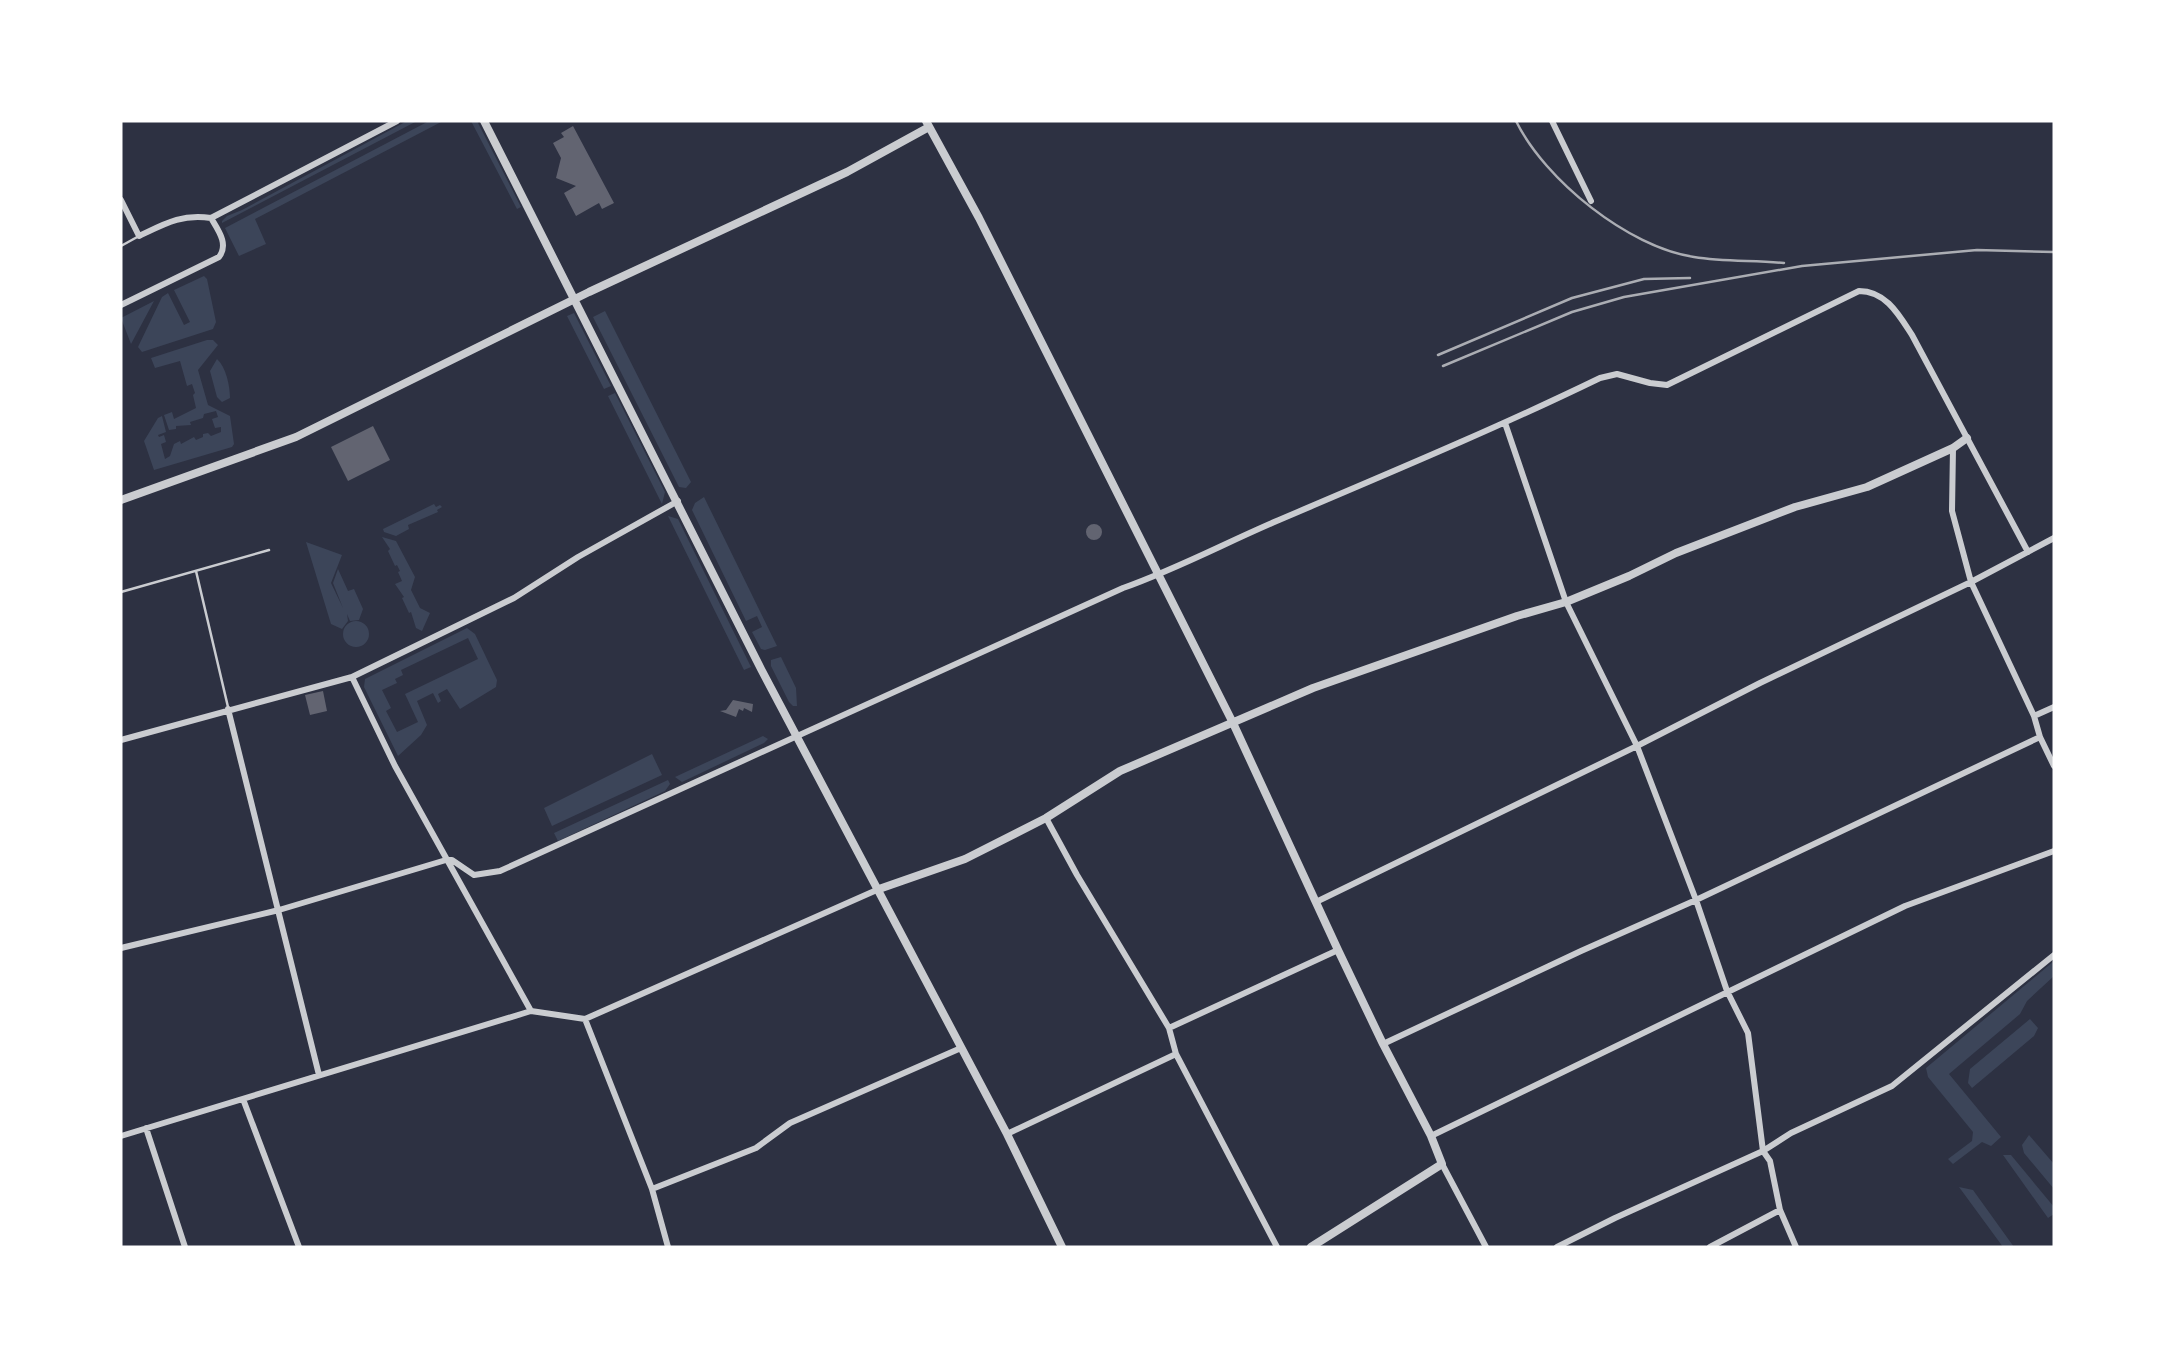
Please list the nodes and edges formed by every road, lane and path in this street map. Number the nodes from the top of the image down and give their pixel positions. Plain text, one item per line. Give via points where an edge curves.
1 (397, 121) edge
2 (484, 121) edge
3 (1552, 121) edge
4 (928, 124) edge
5 (121, 200) edge
6 (1591, 201) dead end
7 (211, 218) junction
8 (139, 236) junction
9 (121, 246) edge
10 (575, 300) junction
11 (121, 305) edge
12 (1505, 423) junction
13 (1967, 438) junction
14 (1953, 448) junction
15 (121, 500) edge
16 (678, 501) junction
17 (2054, 538) edge
18 (269, 550) dead end
19 (2028, 552) junction
20 (196, 571) junction
21 (1158, 576) junction
22 (1971, 582) junction
23 (121, 592) edge
24 (1566, 602) junction
25 (352, 677) junction
26 (2054, 707) edge
27 (228, 709) junction
28 (2034, 716) junction
29 (1233, 723) junction
30 (796, 735) junction
31 (2040, 737) junction
32 (121, 740) edge
33 (1637, 746) junction
34 (2054, 766) edge
35 (1046, 818) junction
36 (2054, 851) edge
37 (446, 860) junction
38 (879, 889) junction
39 (1696, 900) junction
40 (1316, 902) junction
41 (279, 910) junction
42 (121, 948) edge
43 (1338, 950) junction
44 (2054, 955) edge
45 (1727, 991) junction
46 (531, 1011) junction
47 (585, 1019) junction
48 (1169, 1028) junction
49 (1383, 1044) junction
50 (961, 1048) junction
51 (1176, 1054) junction
52 (319, 1075) junction
53 (243, 1099) junction
54 (146, 1128) junction
55 (1007, 1134) junction
56 (121, 1136) edge
57 (1431, 1136) junction
58 (1763, 1151) junction
59 (1443, 1164) junction
60 (652, 1189) junction
61 (1780, 1210) junction
62 (185, 1247) edge
63 (299, 1247) edge
64 (668, 1247) edge
65 (1062, 1247) edge
66 (1277, 1247) edge
67 (1311, 1247) edge
68 (1486, 1247) edge
69 (1557, 1247) edge
70 (1710, 1247) edge
71 (1796, 1247) edge

1 - 7 street
2 - 10 street
3 - 6 street
4 - 10 street via 847,172
4 - 21 street
5 - 8 street
7 - 8 street via 173,219
7 - 11 street via 224,245 219,257
8 - 9 lane
10 - 15 street via 296,437
10 - 16 street
12 - 13 street via 1617,374 1667,385 1859,291 1875,293 1898,313
12 - 21 street
12 - 24 street
13 - 14 street
13 - 19 street
14 - 22 street via 1952,511
14 - 24 street via 1867,486 1795,507 1676,553
16 - 25 street via 514,598
16 - 30 street
17 - 19 street
18 - 20 lane
19 - 22 street
20 - 23 lane
20 - 27 lane
21 - 29 street
21 - 30 street
22 - 28 street
22 - 33 street
24 - 29 street via 1313,688
24 - 33 street
25 - 27 street
25 - 37 street
26 - 28 street
27 - 32 street
27 - 41 street
28 - 31 street
29 - 35 street via 1120,771
29 - 40 street
30 - 37 street via 500,871 474,875
30 - 38 street
31 - 34 street
31 - 39 street
33 - 39 street
33 - 40 street
35 - 38 street via 965,859
35 - 48 street
36 - 45 street via 1905,906
37 - 41 street
37 - 46 street
38 - 47 street
38 - 50 street
39 - 45 street
39 - 49 street
40 - 43 street
41 - 42 street
41 - 52 street
43 - 48 street
43 - 49 street
44 - 58 street via 1892,1086
45 - 57 street
45 - 58 street via 1748,1033
46 - 47 street
46 - 52 street
47 - 60 street
48 - 51 street
49 - 57 street
50 - 55 street
50 - 60 street via 790,1123 756,1148
51 - 55 street
51 - 66 street
52 - 53 street
53 - 54 street
53 - 63 street
54 - 56 street
54 - 62 street
55 - 65 street
57 - 59 street
58 - 61 street via 1770,1161
58 - 69 street
59 - 67 street
59 - 68 street
60 - 64 street
61 - 70 street
61 - 71 street

